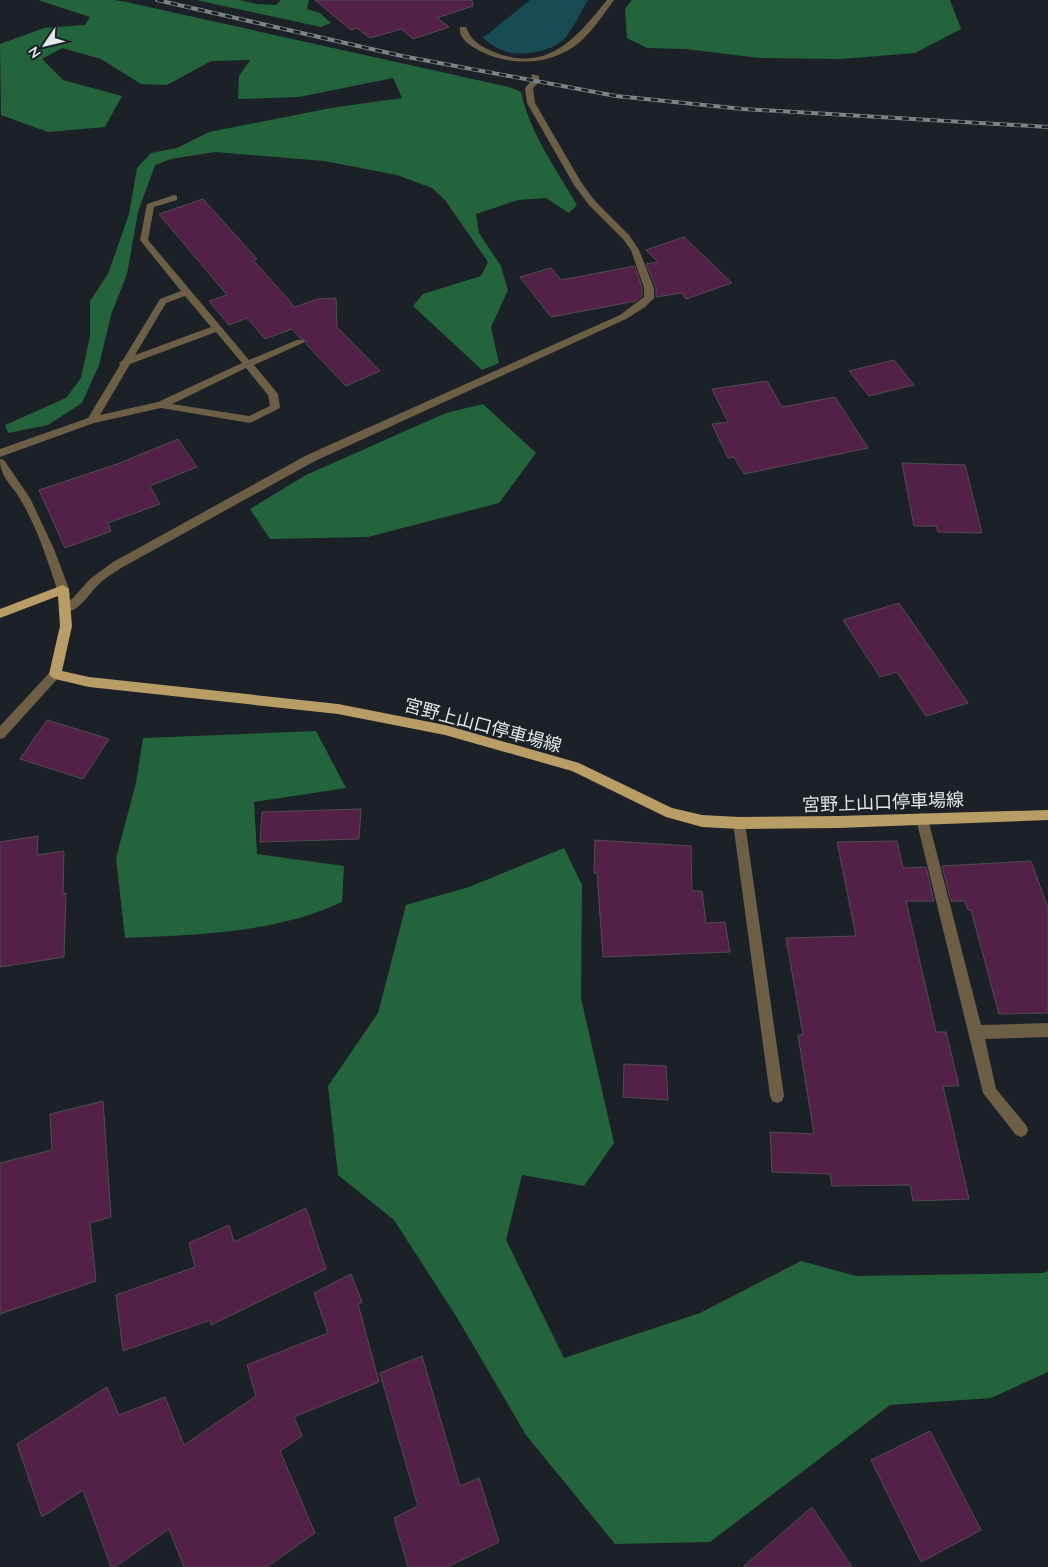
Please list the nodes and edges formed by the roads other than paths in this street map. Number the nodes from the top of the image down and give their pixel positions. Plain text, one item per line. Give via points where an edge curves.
1 (611, 0) edge
2 (463, 30) dead end
3 (545, 58) junction
4 (511, 60) junction
5 (528, 72) junction
6 (174, 198) dead end
7 (186, 292) junction
8 (217, 328) junction
9 (300, 342) dead end
10 (124, 363) junction
11 (247, 364) junction
12 (161, 405) junction
13 (92, 420) junction
14 (0, 453) edge
15 (0, 463) edge
16 (63, 589) junction
17 (66, 608) junction
18 (0, 614) edge
19 (55, 674) junction
20 (0, 734) edge
21 (1048, 815) edge
22 (922, 819) junction
23 (739, 823) junction
24 (1048, 1030) edge
25 (976, 1032) junction
26 (777, 1096) dead end
27 (1021, 1130) dead end

1 - 3 street via 574,43
2 - 4 street via 469,42
3 - 4 street
3 - 5 street via 545,62
4 - 5 street
5 - 17 street via 535,82 529,88 531,103 577,183 631,244 649,288 649,298 623,317 310,458 117,565
6 - 7 street via 150,206 144,240
7 - 8 street
7 - 10 street via 163,301
8 - 10 street
8 - 11 street
9 - 11 street
10 - 13 street
11 - 12 street
11 - 12 street via 273,394 275,407 250,420
12 - 13 street
13 - 14 street
15 - 16 street via 25,498
16 - 17 main road
16 - 18 main road
17 - 19 main road via 66,626
19 - 20 street
19 - 23 main road, 宮野上山口停車場線 via 89,682 338,709 445,730 575,767 670,813 702,821
21 - 22 main road, 宮野上山口停車場線
22 - 23 main road, 宮野上山口停車場線
22 - 25 street
23 - 26 street
24 - 25 street
25 - 27 street via 990,1093

